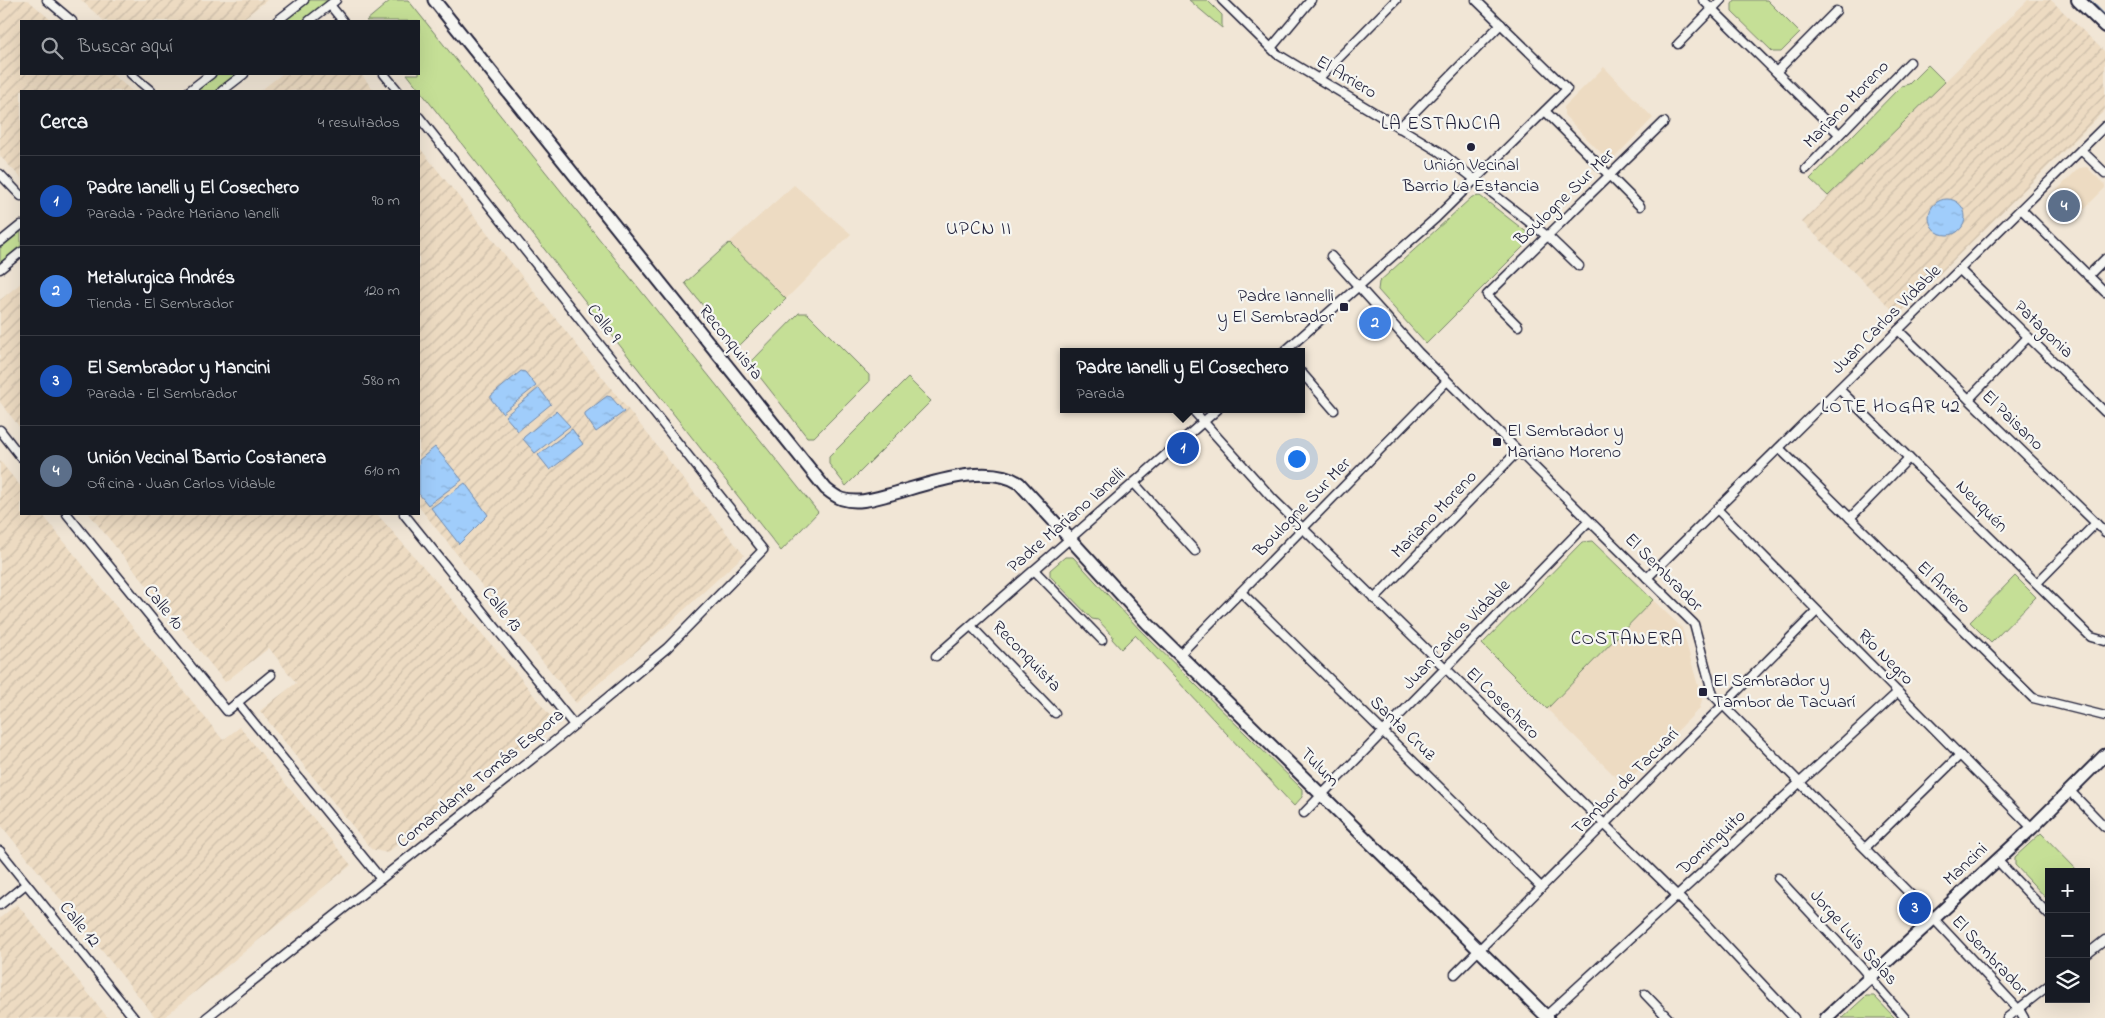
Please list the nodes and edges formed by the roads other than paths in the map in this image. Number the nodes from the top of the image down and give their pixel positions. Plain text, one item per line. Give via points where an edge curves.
1 (48, 0) edge
2 (304, 0) edge
3 (434, 0) edge
4 (1222, 0) edge
5 (1311, 0) edge
6 (1396, 0) edge
7 (1476, 0) edge
8 (1703, 0) edge
9 (1721, 0) edge
10 (2078, 0) edge
11 (333, 2) edge
12 (1712, 9) junction
13 (1836, 11) dead end
14 (71, 20) edge
15 (278, 20) edge
16 (310, 20) edge
17 (342, 20) edge
18 (1501, 24) junction
19 (2105, 26) edge
20 (1678, 44) dead end
21 (1271, 48) junction
22 (1910, 62) dead end
23 (1776, 72) junction
24 (132, 75) edge
25 (210, 75) edge
26 (243, 75) edge
27 (385, 75) edge
28 (1318, 79) junction
29 (150, 90) edge
30 (190, 90) edge
31 (223, 90) edge
32 (397, 90) edge
33 (1545, 111) junction
34 (420, 118) edge
35 (1664, 122) dead end
36 (2105, 126) edge
37 (1399, 128) junction
38 (1839, 134) junction
39 (2082, 150) junction
40 (1806, 169) dead end
41 (2105, 173) edge
42 (0, 174) edge
43 (1609, 175) junction
44 (1475, 180) junction
45 (20, 195) edge
46 (1640, 206) dead end
47 (2021, 210) junction
48 (20, 226) edge
49 (1547, 236) junction
50 (0, 242) edge
51 (20, 253) edge
52 (1331, 256) dead end
53 (2105, 259) edge
54 (1579, 266) dead end
55 (0, 269) edge
56 (1960, 270) junction
57 (2088, 276) junction
58 (1358, 286) junction
59 (2105, 292) edge
60 (1518, 326) dead end
61 (1898, 330) junction
62 (2028, 337) junction
63 (1288, 348) edge
64 (1305, 376) edge
65 (1447, 381) junction
66 (1839, 389) junction
67 (1968, 399) junction
68 (1334, 410) dead end
69 (2105, 412) edge
70 (1195, 413) edge
71 (1213, 413) edge
72 (1203, 422) junction
73 (0, 430) edge
74 (1779, 448) junction
75 (1518, 451) junction
76 (20, 456) edge
77 (1909, 458) junction
78 (1134, 483) junction
79 (1717, 509) junction
80 (68, 515) edge
81 (405, 515) edge
82 (1850, 518) junction
83 (1589, 521) junction
84 (2096, 523) junction
85 (1302, 529) junction
86 (2105, 532) edge
87 (1071, 539) junction
88 (763, 550) joint
89 (1195, 551) dead end
90 (1034, 570) junction
91 (1647, 578) junction
92 (2037, 584) junction
93 (1241, 592) junction
94 (1374, 599) junction
95 (1817, 611) junction
96 (971, 626) junction
97 (1102, 640) dead end
98 (2105, 641) edge
99 (1179, 655) junction
100 (936, 656) dead end
101 (1445, 669) junction
102 (271, 675) dead end
103 (1898, 692) junction
104 (237, 702) junction
105 (1723, 705) junction
106 (1055, 712) dead end
107 (2105, 716) edge
108 (574, 725) junction
109 (1383, 732) junction
110 (1960, 755) junction
111 (2105, 755) edge
112 (1800, 782) junction
113 (2070, 791) junction
114 (1322, 795) junction
115 (1304, 813) dead end
116 (1604, 825) junction
117 (2032, 828) junction
118 (2105, 828) edge
119 (1865, 848) junction
120 (0, 851) edge
121 (1997, 860) junction
122 (1778, 878) dead end
123 (381, 879) junction
124 (26, 884) junction
125 (1542, 887) junction
126 (1677, 896) junction
127 (0, 905) edge
128 (2047, 913) edge
129 (1934, 918) junction
130 (2105, 940) edge
131 (1479, 950) junction
132 (2090, 952) edge
133 (1455, 974) dead end
134 (1870, 978) junction
135 (2045, 988) edge
136 (1645, 994) dead end
137 (2018, 1009) junction
138 (1547, 1017) edge
139 (134, 1018) edge
140 (206, 1018) edge
141 (1668, 1018) edge
142 (1794, 1018) edge
143 (1826, 1018) edge
144 (1905, 1018) edge
145 (2007, 1018) edge
146 (2024, 1018) edge

1 - 14 street
2 - 15 street
3 - 87 street, Reconquista via 826,489 843,500 862,501 957,478 1001,474 1019,482
4 - 21 street, El Arriero
5 - 21 street
6 - 28 street
7 - 18 street
8 - 12 street
9 - 12 street
10 - 19 main road
11 - 16 street
11 - 17 street
12 - 20 street
12 - 23 street
13 - 23 street
18 - 33 street via 1567,89
18 - 37 street
21 - 28 street, El Arriero
22 - 38 street, Mariano Moreno
23 - 38 street
24 - 29 street
25 - 30 street
26 - 31 street
27 - 32 street
28 - 37 street, El Arriero
33 - 43 street
33 - 44 street
34 - 88 street, Calle 9
35 - 43 street, Boulogne Sur Mer
36 - 39 street, Juan Carlos Vidable
37 - 44 street, El Arriero via 1440,152
38 - 40 street, Mariano Moreno
39 - 41 street
39 - 47 street, Juan Carlos Vidable
42 - 45 street
43 - 46 street
43 - 49 street, Boulogne Sur Mer
44 - 49 street, El Arriero
44 - 58 street
47 - 56 street, Juan Carlos Vidable
47 - 57 street
48 - 50 street
49 - 54 street, El Arriero
49 - 60 street, Boulogne Sur Mer via 1487,295
51 - 55 street
52 - 58 street, El Sembrador
53 - 57 street
56 - 61 street, Juan Carlos Vidable
56 - 62 street, Patagonia
57 - 59 street
58 - 63 street
58 - 65 street, El Sembrador
61 - 66 street, Juan Carlos Vidable
61 - 67 street, El Paisano
62 - 67 street
62 - 69 street, Patagonia
64 - 68 street
65 - 75 street, El Sembrador
65 - 85 street, Boulogne Sur Mer
66 - 74 street, Juan Carlos Vidable
66 - 77 street, Neuquén
67 - 84 street, El Paisano
70 - 72 street, El Cosechero
71 - 72 street, Padre Mariano Ianelli
72 - 78 street, Padre Mariano Ianelli
72 - 85 street, El Cosechero
73 - 76 street
74 - 79 street, Juan Carlos Vidable
74 - 82 street, El Arriero
75 - 83 street, El Sembrador
75 - 94 street, Mariano Moreno
77 - 82 street
77 - 92 street, Neuquén
78 - 87 street, Padre Mariano Ianelli
78 - 89 street
79 - 91 street, Juan Carlos Vidable
79 - 95 street, Río Negro
80 - 104 street, Calle 10 via 226,711
81 - 108 street, Calle 13
82 - 107 street, El Arriero via 2033,698
83 - 91 street, El Sembrador
83 - 101 street, Juan Carlos Vidable
84 - 86 street, El Paisano
84 - 92 street
85 - 93 street, Boulogne Sur Mer
85 - 94 street, El Cosechero
87 - 90 street, Padre Mariano Ianelli
87 - 99 street, Tulum
88 - 108 street, Comandante Tomás Espora via 667,648
90 - 96 street, Padre Mariano Ianelli
90 - 97 street
91 - 105 street, El Sembrador via 1694,624 1713,695
92 - 98 street, Neuquén via 2091,637
93 - 99 street, Boulogne Sur Mer
93 - 109 street, Santa Cruz
94 - 101 street, El Cosechero
95 - 103 street, Río Negro
95 - 105 street, Tambor de Tacuarí
96 - 100 street, Padre Mariano Ianelli
96 - 106 street, Reconquista
99 - 114 street, Tulum
101 - 109 street, Juan Carlos Vidable
101 - 116 street, El Cosechero
102 - 104 street
103 - 110 street, Río Negro
103 - 112 street, Dominguito
104 - 123 street
105 - 112 street, El Sembrador
105 - 116 street, Tambor de Tacuarí
108 - 123 street, Comandante Tomás Espora
109 - 114 street, Juan Carlos Vidable
109 - 125 street, Santa Cruz
110 - 117 street, Río Negro
110 - 119 street
111 - 113 street, Mancini
112 - 119 street, El Sembrador
112 - 126 street, Dominguito
113 - 117 street, Mancini
113 - 118 street
114 - 115 street, Juan Carlos Vidable
114 - 131 street, Tulum
116 - 125 street, Tambor de Tacuarí
116 - 126 street, El Cosechero
117 - 121 street, Mancini
119 - 129 street, El Sembrador
120 - 124 street, Calle 12
121 - 128 street
121 - 129 street, Mancini
122 - 134 street, Jorge Luis Salas
123 - 140 street, Comandante Tomás Espora
124 - 127 street
124 - 139 street, Calle 12
125 - 131 street, Tambor de Tacuarí
126 - 138 street, Dominguito
126 - 142 street, El Cosechero
129 - 134 street, Mancini
129 - 137 street, El Sembrador
130 - 132 street
131 - 133 street, Tambor de Tacuarí
131 - 138 street, Tulum
134 - 143 street, Mancini
134 - 144 street, Jorge Luis Salas
135 - 137 street
136 - 141 street
137 - 145 street
137 - 146 street, El Sembrador

